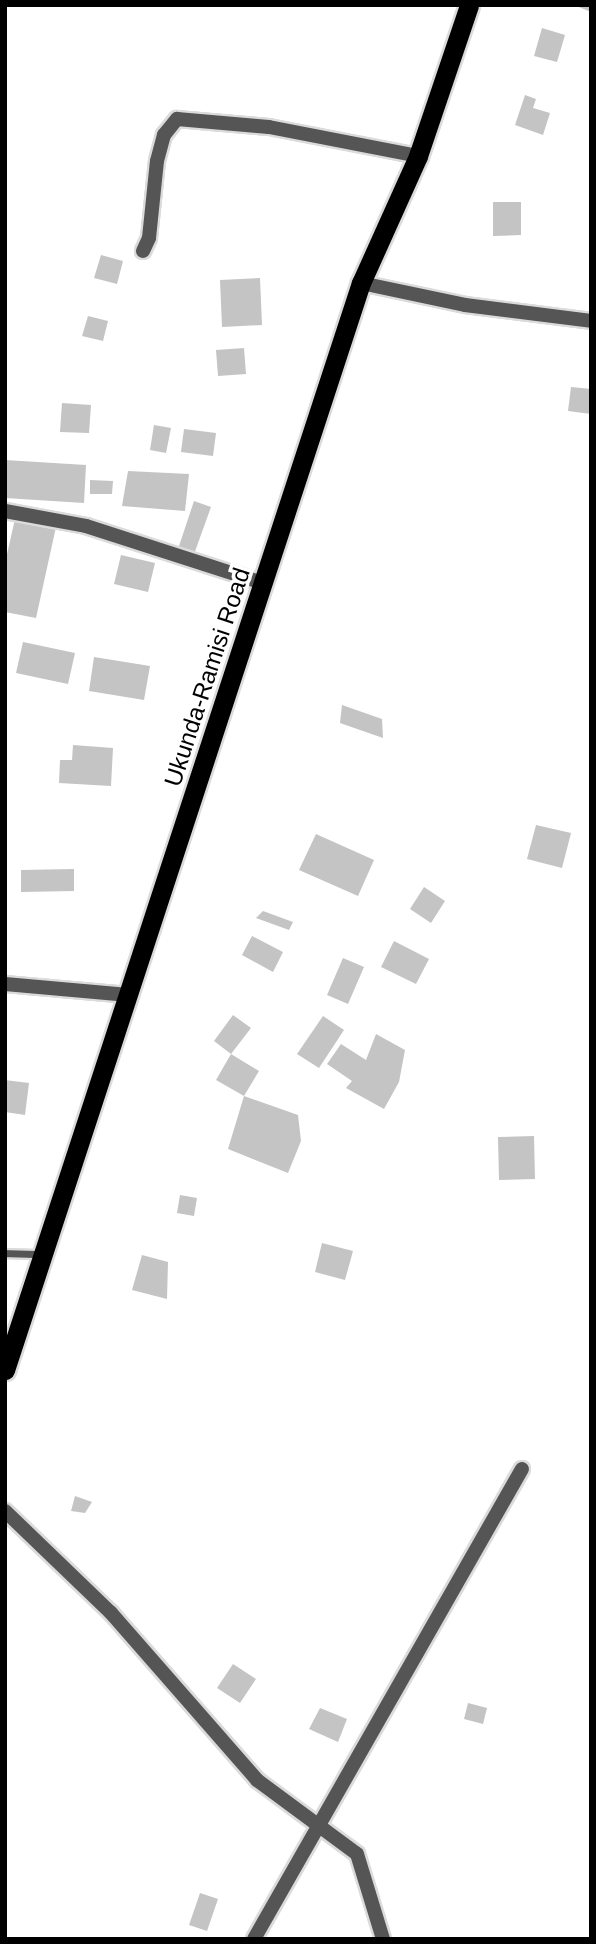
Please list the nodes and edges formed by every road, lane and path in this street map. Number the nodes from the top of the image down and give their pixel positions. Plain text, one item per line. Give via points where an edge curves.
1 (468, 5) edge
2 (418, 156) junction
3 (143, 251) dead end
4 (361, 283) junction
5 (591, 321) edge
6 (5, 511) edge
7 (263, 583) junction
8 (5, 984) edge
9 (129, 995) junction
10 (5, 1252) edge
11 (41, 1254) junction
12 (5, 1370) edge
13 (523, 1468) dead end
14 (5, 1511) edge
15 (323, 1825) junction
16 (254, 1939) edge
17 (383, 1939) edge

1 - 2 highway, Ukunda-Ramisi Road
2 - 3 street via 269,127 177,119 164,135 156,161 154,208
2 - 4 highway, Ukunda-Ramisi Road
4 - 5 street via 465,305
4 - 7 highway, Ukunda-Ramisi Road
6 - 7 street via 86,526
7 - 9 highway, Ukunda-Ramisi Road
8 - 9 street
9 - 11 highway, Ukunda-Ramisi Road
10 - 11 lane
11 - 12 highway, Ukunda-Ramisi Road
13 - 15 street
14 - 15 street via 111,1613 257,1780
15 - 16 street
15 - 17 street via 357,1854

